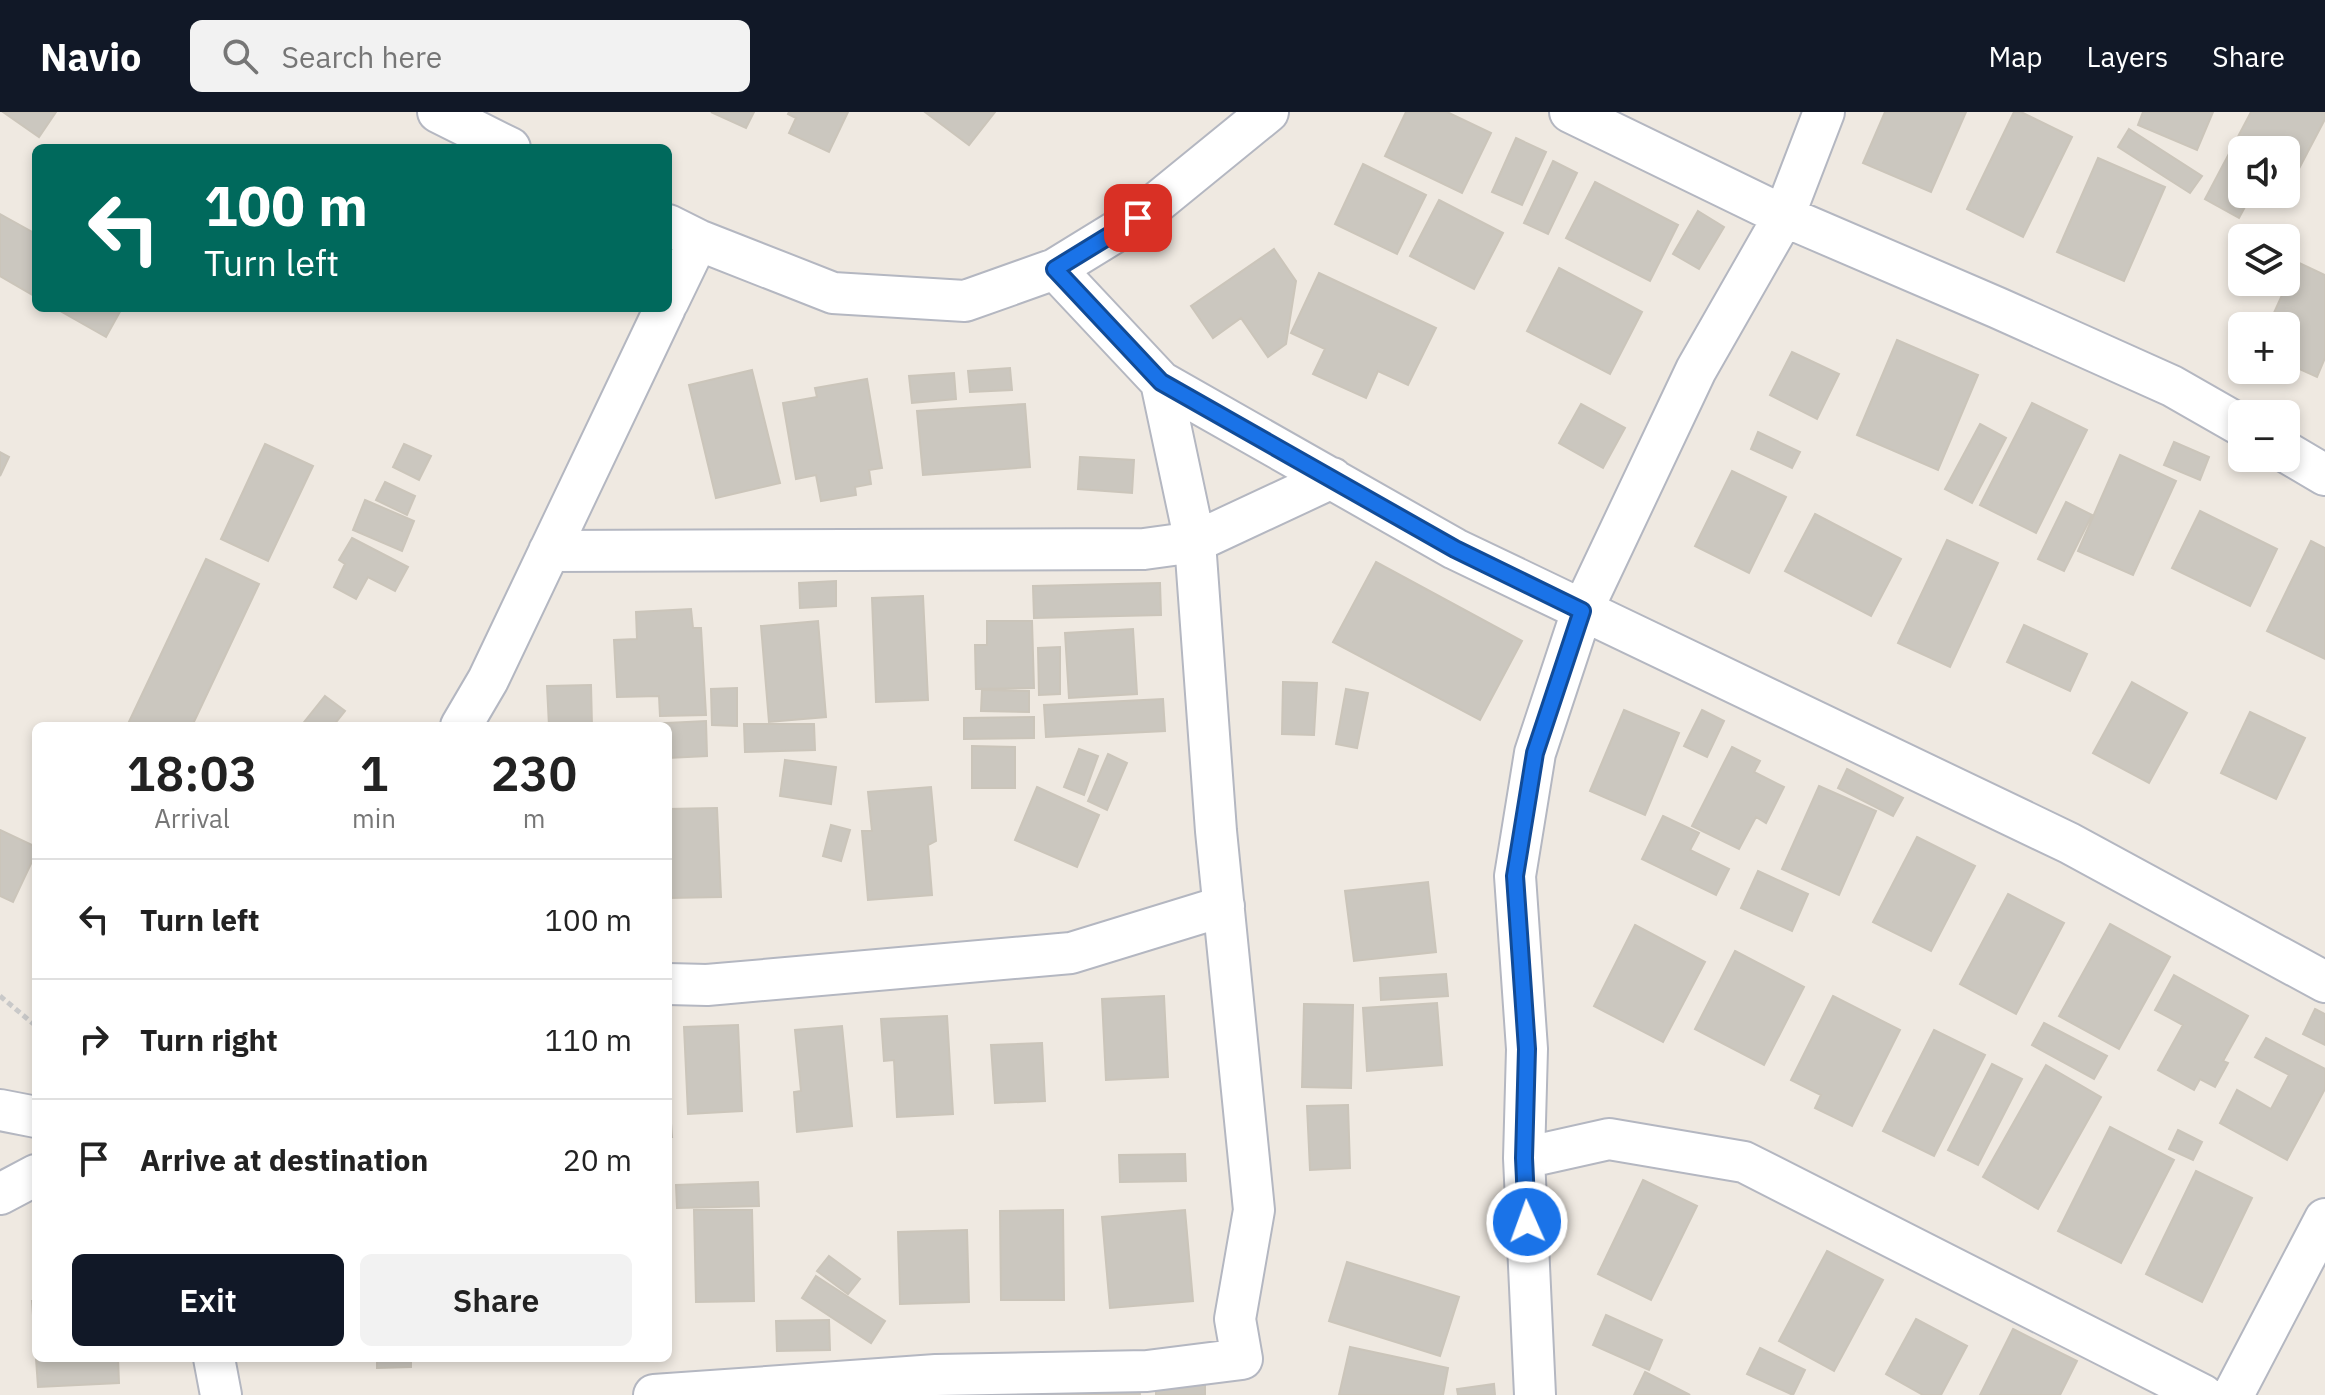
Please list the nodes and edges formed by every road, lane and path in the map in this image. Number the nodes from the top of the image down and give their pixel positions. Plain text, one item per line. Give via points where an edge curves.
1 (438, 112) edge
2 (1268, 112) edge
3 (1570, 112) edge
4 (1824, 112) edge
5 (502, 144) edge
6 (1784, 216) junction
7 (683, 233) edge
8 (1055, 269) junction
9 (672, 284) edge
10 (663, 312) edge
11 (1161, 382) junction
12 (2228, 418) edge
13 (2300, 460) edge
14 (2325, 475) edge
15 (1332, 478) junction
16 (1195, 542) junction
17 (549, 551) junction
18 (1582, 611) junction
19 (463, 722) edge
20 (1224, 906) junction
21 (2325, 982) edge
22 (672, 984) edge
23 (0, 996) edge
24 (32, 1023) edge
25 (0, 1110) edge
26 (32, 1116) edge
27 (1524, 1158) junction
28 (32, 1177) edge
29 (0, 1194) edge
30 (2325, 1219) edge
31 (215, 1362) edge
32 (1242, 1377) edge
33 (937, 1385) edge
34 (221, 1395) edge
35 (654, 1395) edge
36 (1535, 1395) edge
37 (2203, 1395) edge
38 (2233, 1395) edge

1 - 5 street
2 - 8 street via 1138,218
3 - 6 street
4 - 6 street
6 - 12 street via 2172,386
6 - 18 street via 1696,370
7 - 8 street via 833,293 965,301
7 - 9 street
8 - 11 street
10 - 17 street
11 - 15 street
11 - 16 street
13 - 14 street
15 - 16 street
15 - 18 street via 1455,549
16 - 17 street via 1144,549
16 - 20 street
17 - 19 street
18 - 21 street via 2069,843
18 - 27 street via 1535,753 1515,876 1527,1049
20 - 22 street via 1071,953
20 - 32 street via 1254,1210 1235,1319
23 - 24 path
25 - 26 street
27 - 36 street
27 - 37 street via 1609,1139 1744,1162
28 - 29 street
30 - 38 street
31 - 34 street
32 - 33 street via 1147,1371
33 - 35 street

